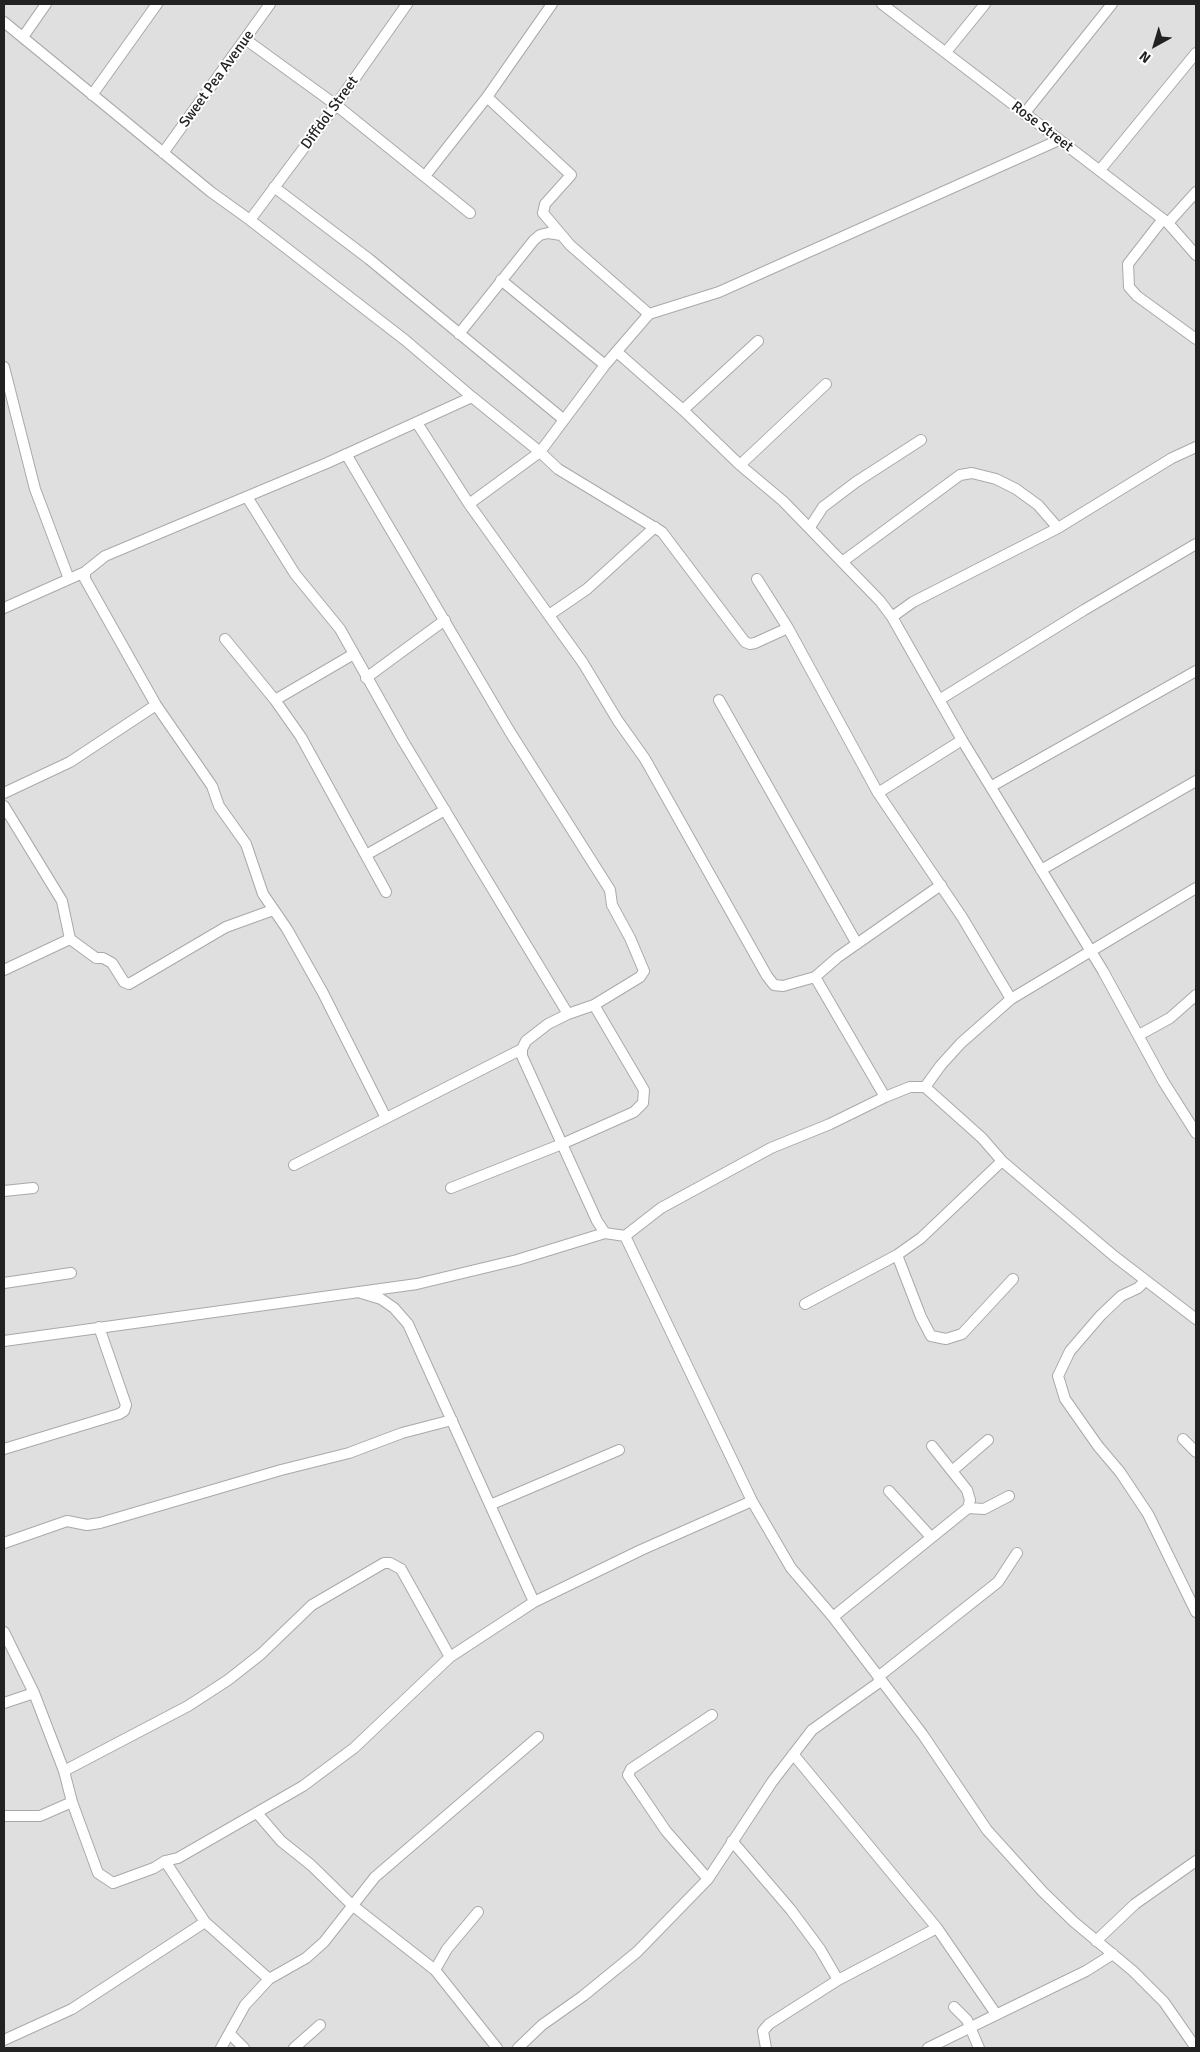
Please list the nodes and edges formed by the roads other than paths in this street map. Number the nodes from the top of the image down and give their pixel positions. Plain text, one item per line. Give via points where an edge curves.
1 (46, 4) edge
2 (157, 4) edge
3 (270, 4) edge
4 (407, 4) edge
5 (552, 4) edge
6 (882, 4) edge
7 (985, 4) edge
8 (1112, 4) edge
9 (4, 22) edge
10 (23, 37) junction
11 (245, 40) junction
12 (946, 52) junction
13 (1196, 52) edge
14 (92, 95) junction
15 (487, 97) junction
16 (336, 105) junction
17 (1024, 114) junction
18 (1059, 140) junction
19 (163, 153) junction
20 (1100, 170) junction
21 (425, 176) junction
22 (274, 187) junction
23 (1196, 192) edge
24 (470, 213) dead end
25 (250, 220) junction
26 (1165, 221) junction
27 (561, 234) junction
28 (1196, 255) edge
29 (501, 280) junction
30 (649, 314) junction
31 (460, 334) junction
32 (1196, 339) edge
33 (758, 341) dead end
34 (617, 352) junction
35 (605, 365) junction
36 (4, 367) edge
37 (826, 384) dead end
38 (472, 398) junction
39 (683, 410) junction
40 (564, 418) junction
41 (417, 423) junction
42 (921, 440) dead end
43 (1196, 447) edge
44 (540, 452) junction
45 (346, 454) junction
46 (740, 465) junction
47 (247, 497) junction
48 (469, 504) junction
49 (654, 527) junction
50 (810, 527) junction
51 (1058, 528) junction
52 (1196, 544) edge
53 (842, 562) junction
54 (85, 572) junction
55 (69, 578) junction
56 (757, 579) dead end
57 (4, 608) edge
58 (549, 615) junction
59 (892, 617) junction
60 (445, 620) junction
61 (788, 628) junction
62 (225, 640) dead end
63 (352, 655) junction
64 (1196, 672) edge
65 (366, 678) junction
66 (275, 700) junction
67 (719, 700) dead end
68 (939, 700) junction
69 (156, 705) junction
70 (962, 740) junction
71 (1196, 781) edge
72 (992, 786) junction
73 (4, 793) edge
74 (878, 793) junction
75 (4, 806) edge
76 (445, 810) junction
77 (366, 855) junction
78 (1041, 870) junction
79 (941, 885) junction
80 (1196, 888) edge
81 (386, 892) dead end
82 (273, 910) junction
83 (70, 939) junction
84 (856, 944) junction
85 (1091, 952) junction
86 (4, 970) edge
87 (814, 977) junction
88 (1196, 995) edge
89 (1011, 999) junction
90 (594, 1005) junction
91 (568, 1014) junction
92 (1138, 1034) junction
93 (522, 1048) junction
94 (925, 1087) junction
95 (885, 1097) junction
96 (386, 1118) junction
97 (1196, 1133) edge
98 (562, 1144) junction
99 (1002, 1161) junction
100 (294, 1165) dead end
101 (33, 1188) dead end
102 (451, 1188) dead end
103 (4, 1191) edge
104 (605, 1234) junction
105 (625, 1236) junction
106 (897, 1255) junction
107 (71, 1273) dead end
108 (1013, 1279) dead end
109 (1145, 1281) junction
110 (4, 1283) edge
111 (355, 1291) junction
112 (806, 1304) dead end
113 (1196, 1319) edge
114 (99, 1327) junction
115 (4, 1341) edge
116 (452, 1420) junction
117 (1183, 1439) dead end
118 (988, 1440) dead end
119 (932, 1446) dead end
120 (4, 1449) edge
121 (619, 1450) dead end
122 (1196, 1452) edge
123 (952, 1470) junction
124 (889, 1491) dead end
125 (1008, 1496) dead end
126 (752, 1501) junction
127 (490, 1505) junction
128 (968, 1508) junction
129 (931, 1537) junction
130 (4, 1543) edge
131 (1017, 1554) dead end
132 (534, 1602) junction
133 (1196, 1612) edge
134 (833, 1617) junction
135 (4, 1632) edge
136 (450, 1656) junction
137 (879, 1679) junction
138 (34, 1693) junction
139 (4, 1703) edge
140 (712, 1715) dead end
141 (538, 1737) dead end
142 (793, 1754) junction
143 (64, 1771) junction
144 (72, 1802) junction
145 (257, 1812) junction
146 (4, 1816) edge
147 (732, 1841) junction
148 (165, 1861) junction
149 (1196, 1862) edge
150 (708, 1879) junction
151 (352, 1905) junction
152 (478, 1912) dead end
153 (205, 1922) junction
154 (937, 1928) junction
155 (1096, 1941) junction
156 (1113, 1954) junction
157 (435, 1970) junction
158 (269, 1979) junction
159 (838, 1980) junction
160 (954, 2007) dead end
161 (996, 2014) junction
162 (320, 2025) dead end
163 (971, 2026) junction
164 (230, 2034) junction
165 (4, 2040) edge
166 (221, 2048) edge
167 (244, 2048) edge
168 (294, 2048) edge
169 (497, 2048) edge
170 (518, 2048) edge
171 (766, 2048) edge
172 (928, 2048) edge
173 (979, 2048) edge
174 (1196, 2048) edge

1 - 10 street
2 - 14 street
3 - 11 street, Sweet Pea Avenue
4 - 16 street, Diffdol Street
5 - 15 street
6 - 12 street, Rose Street
7 - 12 street
8 - 17 street
9 - 10 street
10 - 14 street
11 - 16 street
11 - 19 street, Sweet Pea Avenue
12 - 17 street, Rose Street
13 - 20 street
14 - 19 street
15 - 21 street
15 - 27 street via 571,175 545,204 543,213
16 - 21 street
16 - 22 street, Diffdol Street
17 - 18 street, Rose Street
18 - 20 street, Rose Street
18 - 30 street via 719,292
19 - 25 street
20 - 26 street, Rose Street
21 - 24 street
22 - 25 street, Diffdol Street
22 - 31 street
23 - 26 street
25 - 38 street via 404,340
26 - 28 street, Rose Street
26 - 32 street via 1128,264 1129,287
27 - 29 street via 540,235
27 - 30 street
29 - 31 street
29 - 35 street
30 - 34 street
31 - 40 street
33 - 39 street
34 - 35 street
34 - 39 street
35 - 40 street
36 - 55 street via 35,489
37 - 46 street
38 - 41 street
38 - 44 street
39 - 46 street
40 - 44 street
41 - 45 street
41 - 48 street
42 - 50 street via 823,507
43 - 51 street via 1172,458
44 - 48 street
44 - 49 street via 574,481
45 - 47 street
45 - 60 street
46 - 50 street
47 - 54 street via 105,556
47 - 63 street via 295,574 340,629
48 - 58 street
49 - 58 street via 587,589
49 - 61 street via 662,532 745,642 755,643
50 - 53 street
51 - 53 street via 1038,506 1016,489 996,479 972,473 960,475
51 - 59 street via 913,602
52 - 68 street
53 - 59 street
54 - 55 street
54 - 69 street via 85,579
55 - 57 street
56 - 61 street
58 - 87 street via 645,759 767,976 774,984 783,986
59 - 68 street
60 - 65 street
60 - 90 street via 510,732 610,890 612,905 644,971 640,977
61 - 74 street
62 - 66 street
63 - 65 street
63 - 66 street
64 - 72 street
65 - 76 street
66 - 77 street via 300,737
67 - 84 street
68 - 70 street
69 - 73 street via 70,762
69 - 82 street via 212,786 219,806 246,844 259,886
70 - 72 street
70 - 74 street
71 - 78 street
72 - 78 street
74 - 79 street
75 - 83 street via 62,901
76 - 77 street
76 - 91 street
77 - 81 street
78 - 85 street
79 - 84 street
79 - 89 street
80 - 85 street
82 - 83 street via 226,927 129,984 124,982 112,963 96,958
82 - 96 street via 323,993
83 - 86 street
84 - 87 street
85 - 89 street
85 - 92 street
87 - 95 street
88 - 92 street via 1170,1018
89 - 94 street via 962,1043
90 - 91 street
90 - 98 street via 644,1090 643,1103 634,1112
91 - 93 street via 538,1030
92 - 97 street
93 - 96 street
93 - 98 street via 522,1056
94 - 95 street via 910,1087
94 - 99 street via 982,1138
95 - 105 street via 771,1148 695,1188 661,1208
96 - 100 street
98 - 102 street
98 - 104 street
99 - 106 street via 928,1232
99 - 109 street
101 - 103 street
104 - 105 street
104 - 111 street via 517,1260 416,1284
105 - 126 street
106 - 108 street via 931,1336 946,1339 962,1334
106 - 112 street
107 - 110 street
109 - 113 street
109 - 133 street via 1101,1314 1070,1351 1058,1376 1065,1399 1148,1514
111 - 114 street
111 - 116 street via 381,1299 408,1324
114 - 115 street
114 - 120 street via 126,1405 124,1410
116 - 127 street
116 - 130 street via 100,1524 67,1521
117 - 122 street
118 - 123 street
119 - 123 street
121 - 127 street
123 - 128 street via 967,1490
124 - 129 street
125 - 128 street via 984,1509
126 - 132 street
126 - 134 street via 791,1568
127 - 132 street
128 - 129 street
129 - 134 street
131 - 137 street via 998,1582
132 - 136 street
134 - 137 street
135 - 138 street
136 - 143 street via 401,1569 390,1563 384,1564 312,1605 261,1654 204,1696
136 - 145 street via 354,1748 303,1786
137 - 142 street via 812,1730
137 - 155 street via 923,1735 987,1830 1043,1892
138 - 139 street
138 - 143 street
140 - 150 street via 631,1769 628,1775 666,1831
141 - 151 street via 375,1877
142 - 147 street
142 - 154 street
143 - 144 street
144 - 146 street via 40,1816
144 - 148 street via 102,1878 112,1883
145 - 148 street via 178,1858
145 - 151 street via 281,1841
147 - 150 street
147 - 159 street via 792,1910
148 - 153 street
149 - 155 street via 1135,1904
150 - 170 street via 637,1952 542,2025
151 - 157 street
151 - 158 street via 324,1942 306,1958
152 - 157 street via 447,1949
153 - 158 street
153 - 165 street via 72,2009
154 - 159 street
154 - 161 street
155 - 156 street
156 - 161 street via 1086,1971
156 - 174 street via 1164,2002
157 - 169 street
158 - 164 street via 245,2005
159 - 171 street via 769,2024 763,2031
160 - 163 street
161 - 163 street
162 - 168 street
163 - 172 street
163 - 173 street
164 - 166 street
164 - 167 street

